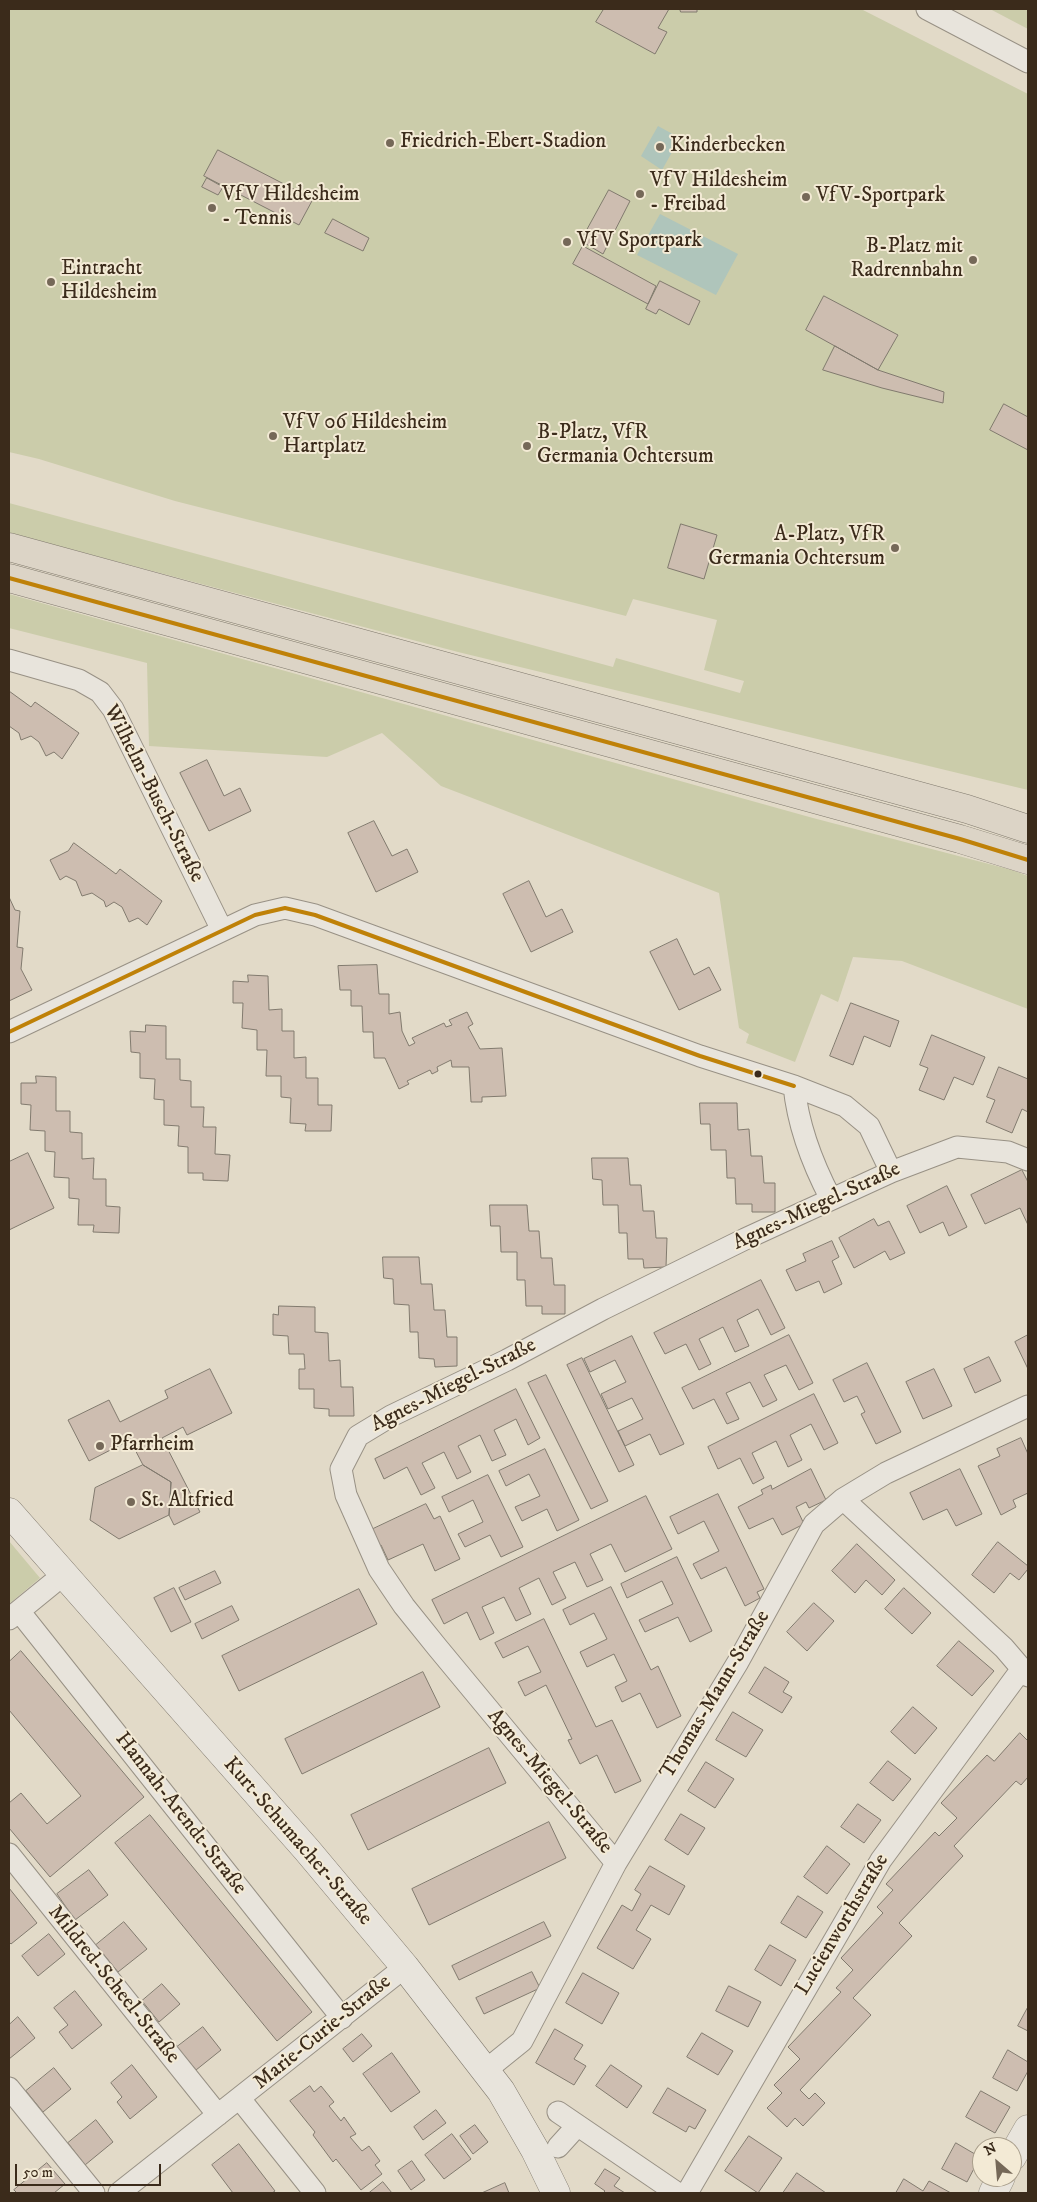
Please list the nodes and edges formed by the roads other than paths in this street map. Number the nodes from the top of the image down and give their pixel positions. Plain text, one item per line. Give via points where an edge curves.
1 (927, 9) edge
2 (1028, 62) edge
3 (9, 547) edge
4 (9, 578) edge
5 (9, 660) edge
6 (967, 809) junction
7 (1028, 818) edge
8 (1028, 829) edge
9 (1028, 860) edge
10 (222, 930) junction
11 (9, 1032) edge
12 (794, 1086) junction
13 (1028, 1160) edge
14 (891, 1172) junction
15 (831, 1199) junction
16 (1028, 1406) edge
17 (843, 1499) junction
18 (9, 1512) edge
19 (63, 1575) junction
20 (14, 1615) edge
21 (1025, 1673) edge
22 (9, 1854) edge
23 (616, 1863) junction
24 (405, 1967) junction
25 (342, 2018) junction
26 (486, 2070) junction
27 (9, 2088) edge
28 (240, 2099) junction
29 (558, 2112) dead end
30 (218, 2115) junction
31 (577, 2126) junction
32 (558, 2147) dead end
33 (94, 2193) edge
34 (119, 2193) edge
35 (315, 2193) edge
36 (556, 2193) edge
37 (677, 2193) edge
38 (687, 2193) edge

1 - 2 street
3 - 6 highway
4 - 9 highway
5 - 10 street, Wilhelm-Busch-Straße via 79,680 100,692 113,709
6 - 7 highway
6 - 8 highway
10 - 11 street
10 - 12 street via 255,915 285,908 315,915 700,1056
12 - 14 street via 845,1106 869,1126
12 - 15 street via 797,1115 817,1172
13 - 14 street, Agnes-Miegel-Straße via 1008,1152 957,1147
14 - 15 street, Agnes-Miegel-Straße
15 - 23 street, Agnes-Miegel-Straße via 391,1416 358,1436 341,1469 346,1495 379,1569 404,1606
16 - 17 street, Thomas-Mann-Straße via 886,1473
17 - 21 street, Lucienworthstraße via 1004,1648
17 - 23 street, Thomas-Mann-Straße via 814,1524 738,1662
18 - 19 main road, Kurt-Schumacher-Straße
19 - 20 street
19 - 24 main road, Kurt-Schumacher-Straße via 307,1850
20 - 25 street, Hannah-Arendt-Straße
21 - 38 street, Lucienworthstraße via 880,1860
22 - 30 street, Mildred-Scheel-Straße
23 - 26 street, Thomas-Mann-Straße via 522,2041
24 - 25 street, Marie-Curie-Straße
24 - 26 main road, Kurt-Schumacher-Straße
25 - 28 street, Marie-Curie-Straße
26 - 36 main road, Kurt-Schumacher-Straße via 535,2150
27 - 33 street
28 - 30 street, Marie-Curie-Straße
28 - 35 street, Marie-Curie-Straße
29 - 31 street
30 - 34 street, Marie-Curie-Straße
31 - 32 street
31 - 37 street

